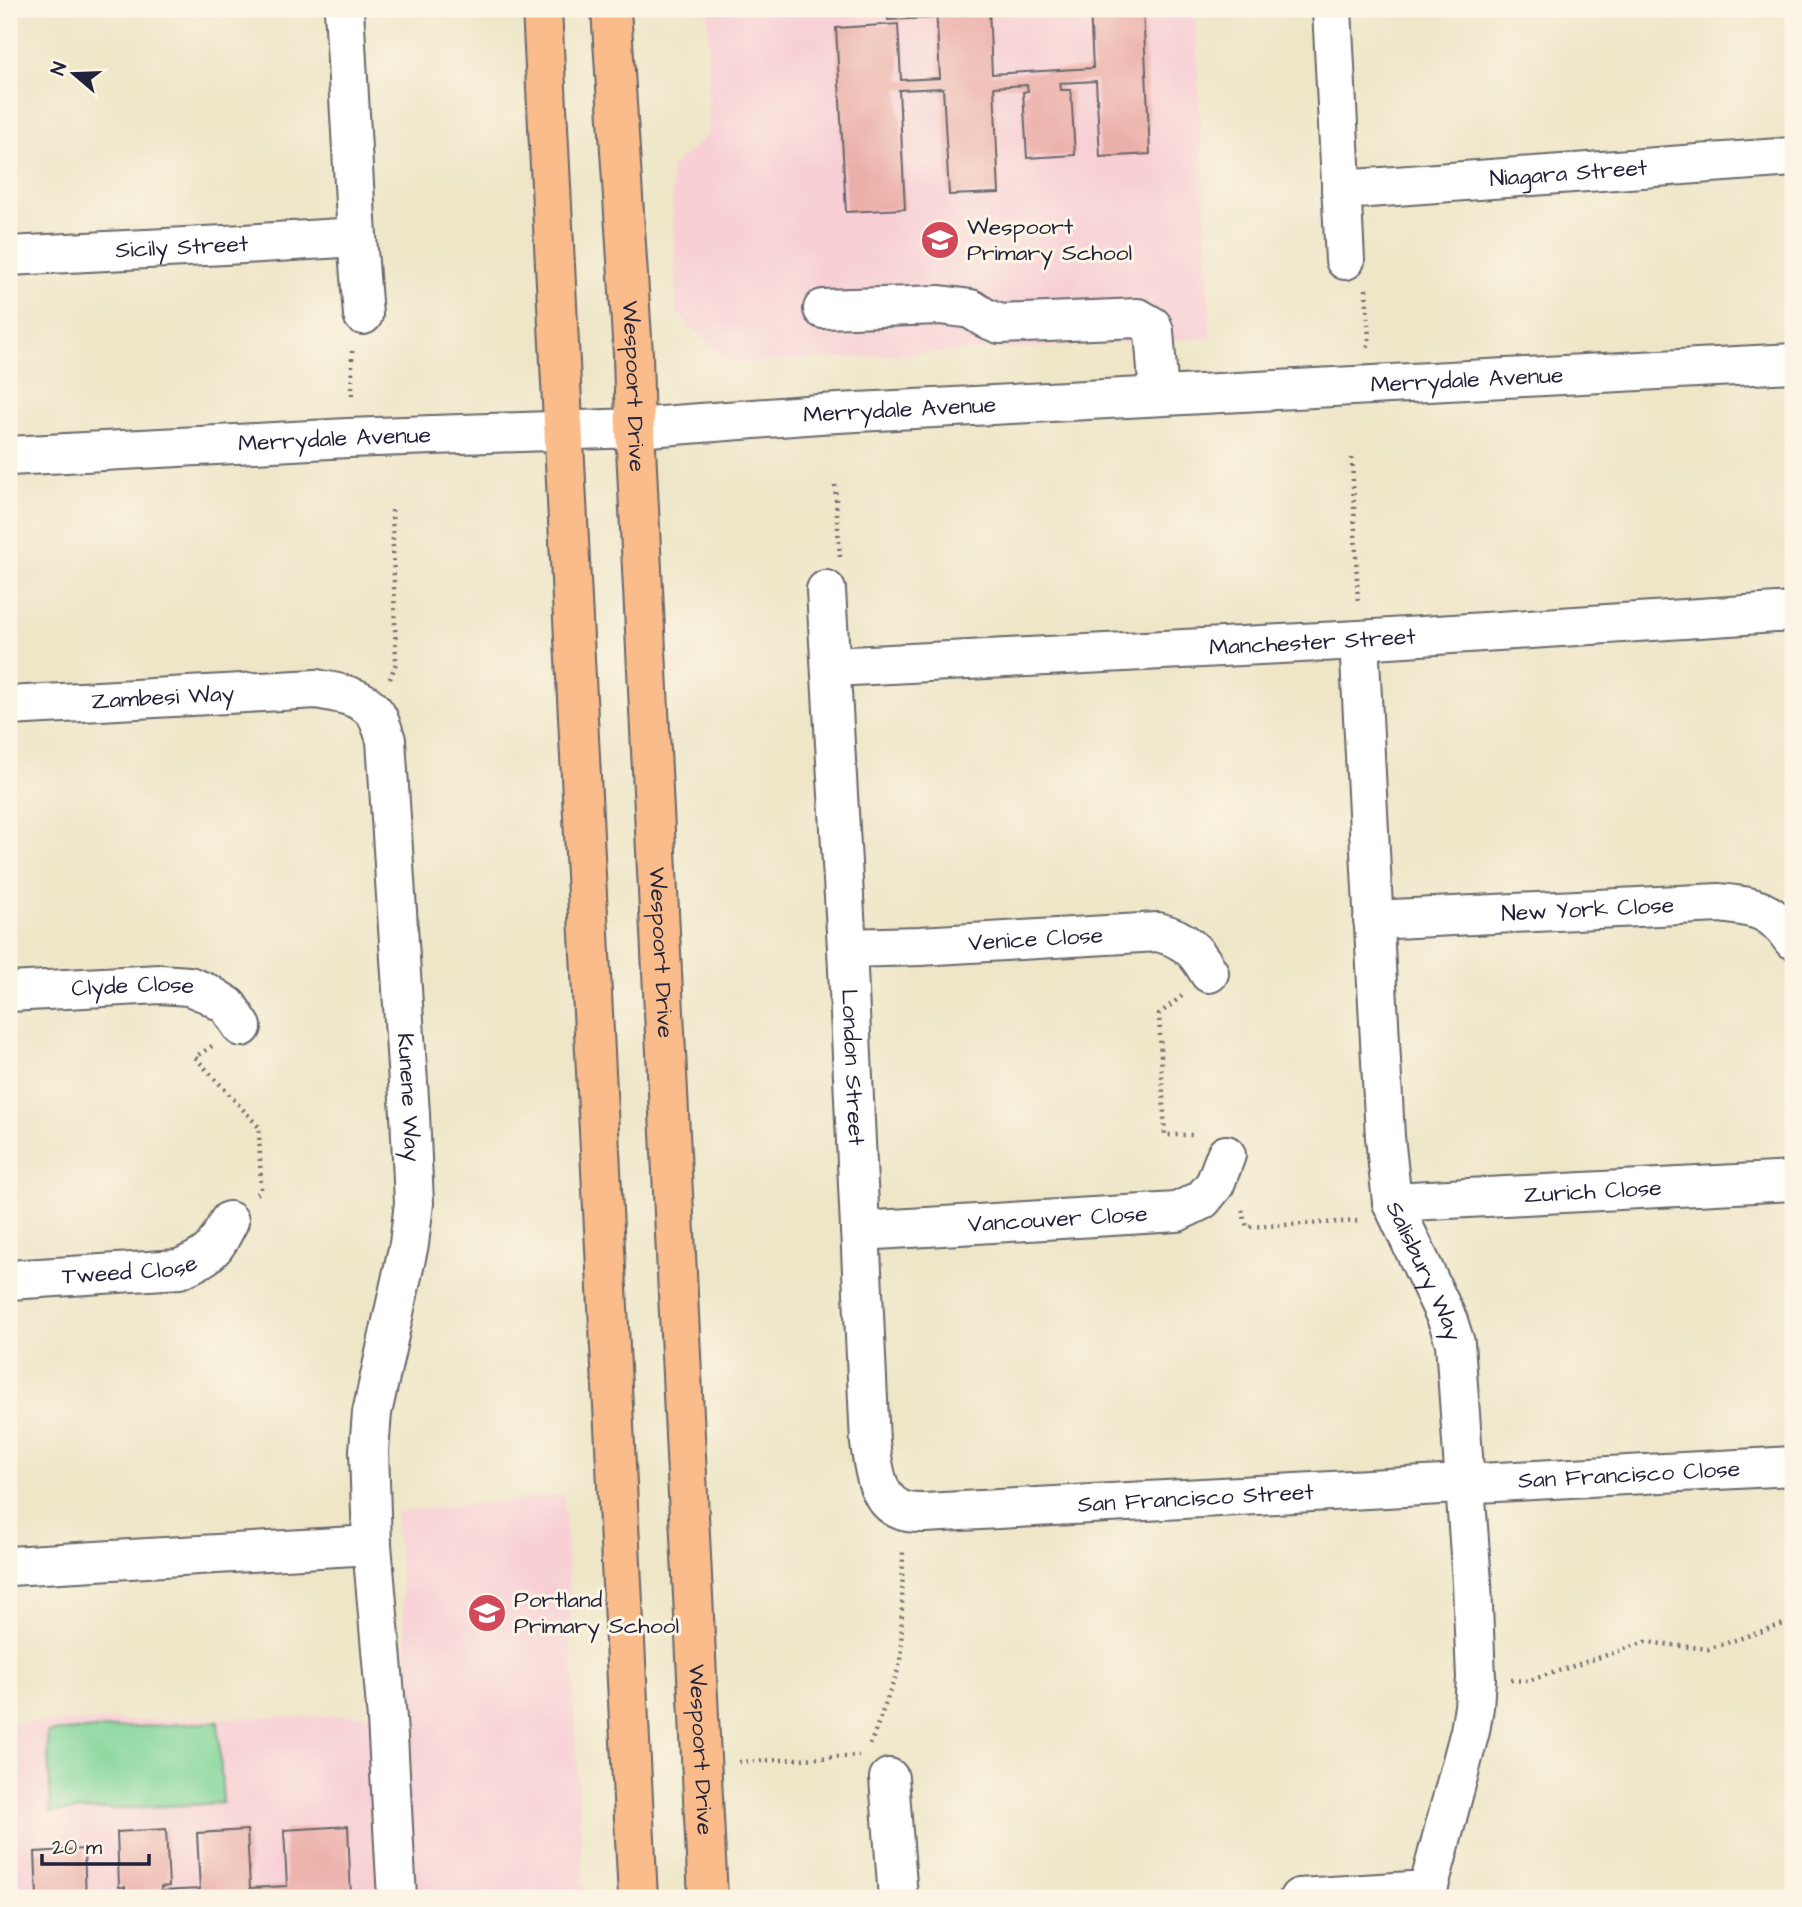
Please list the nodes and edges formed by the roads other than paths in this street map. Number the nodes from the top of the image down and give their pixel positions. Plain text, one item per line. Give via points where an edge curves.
1 (344, 9) edge
2 (542, 9) edge
3 (611, 9) edge
4 (1332, 9) edge
5 (1793, 157) edge
6 (1342, 190) junction
7 (357, 237) junction
8 (9, 256) edge
9 (1345, 260) road end
10 (823, 309) dead end
11 (363, 315) dead end
12 (1793, 362) edge
13 (1159, 396) junction
14 (635, 428) junction
15 (562, 431) junction
16 (9, 456) edge
17 (826, 590) road end
18 (1793, 612) edge
19 (1359, 640) junction
20 (832, 667) junction
21 (9, 706) edge
22 (377, 715) joint
23 (1373, 920) junction
24 (1792, 939) edge
25 (847, 948) junction
26 (1209, 973) road end
27 (9, 992) edge
28 (242, 1027) road end
29 (1226, 1155) road end
30 (1793, 1181) edge
31 (1392, 1202) junction
32 (229, 1221) road end
33 (860, 1231) junction
34 (9, 1280) edge
35 (1793, 1466) edge
36 (1465, 1483) junction
37 (916, 1512) joint
38 (372, 1545) junction
39 (9, 1566) edge
40 (889, 1778) dead end
41 (1428, 1894) edge
42 (397, 1898) edge
43 (638, 1898) edge
44 (708, 1898) edge
45 (898, 1898) edge
46 (1299, 1898) edge

1 - 7 street
2 - 15 main road
3 - 14 main road, Wespoort Drive
4 - 6 street
5 - 6 street, Niagara Street
6 - 9 street
7 - 8 street, Sicily Street
7 - 11 street
10 - 13 street via 940,305 971,309 1000,324 1138,318 1154,331
12 - 13 street, Merrydale Avenue
13 - 14 street, Merrydale Avenue
14 - 15 street, Merrydale Avenue
14 - 44 main road, Wespoort Drive
15 - 16 street, Merrydale Avenue
15 - 43 main road
17 - 20 street, London Street
18 - 19 street, Manchester Street
19 - 20 street, Manchester Street
19 - 23 street, Salisbury Way
20 - 25 street, London Street
21 - 22 street, Zambesi Way via 316,689 362,701
22 - 38 street, Kunene Way via 390,774 414,1203 372,1413
23 - 24 street, New York Close via 1719,904 1764,912 1781,922
23 - 31 street, Salisbury Way
25 - 26 street, Venice Close via 1158,932 1198,954
25 - 33 street, London Street
27 - 28 street, Clyde Close via 189,986 228,1006
29 - 33 street, Vancouver Close via 1215,1184 1202,1200 1177,1212
30 - 31 street, Zurich Close
31 - 36 street, Salisbury Way via 1455,1343
32 - 34 street, Tweed Close via 216,1246 179,1269
33 - 37 street, London Street via 870,1443 877,1485 890,1504
35 - 36 street, San Francisco Close
36 - 37 street, San Francisco Street
36 - 41 street, Salisbury Way via 1474,1707
38 - 39 street
38 - 42 street, Kunene Way
40 - 45 street
41 - 46 street

